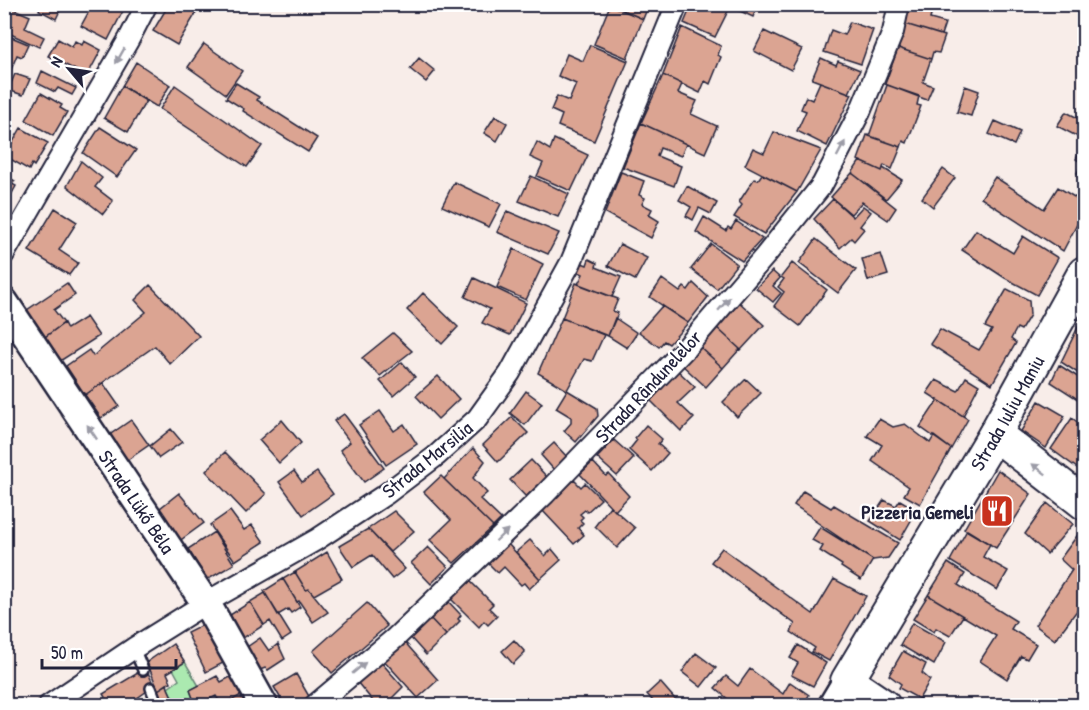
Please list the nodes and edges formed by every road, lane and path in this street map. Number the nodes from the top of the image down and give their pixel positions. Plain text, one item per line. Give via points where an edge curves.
1 (147, 4) edge
2 (677, 4) edge
3 (899, 4) edge
4 (4, 254) edge
5 (1084, 273) edge
6 (4, 302) edge
7 (994, 434) junction
8 (1084, 503) edge
9 (206, 603) junction
10 (134, 648) junction
11 (143, 670) dead end
12 (151, 688) dead end
13 (840, 693) edge
14 (48, 705) edge
15 (159, 705) edge
16 (264, 705) edge
17 (314, 705) edge
18 (884, 705) edge

1 -> 4 street
2 - 9 street, Strada Marsilia via 571,262 510,373 477,419 386,494 316,540
17 -> 3 street, Strada Rândunelelor via 394,639 544,494 686,348 765,256 822,185 860,112 893,32
5 - 7 main road, Strada Iuliu Maniu
9 -> 6 main road, Strada Lükő Béla
8 -> 7 main road
7 - 13 main road, Strada Iuliu Maniu
9 - 10 street, Strada Marsilia
9 - 16 main road, Strada Lükő Béla
10 - 11 lane
10 - 14 street, Strada Marsilia
12 - 15 lane
13 - 18 main road

